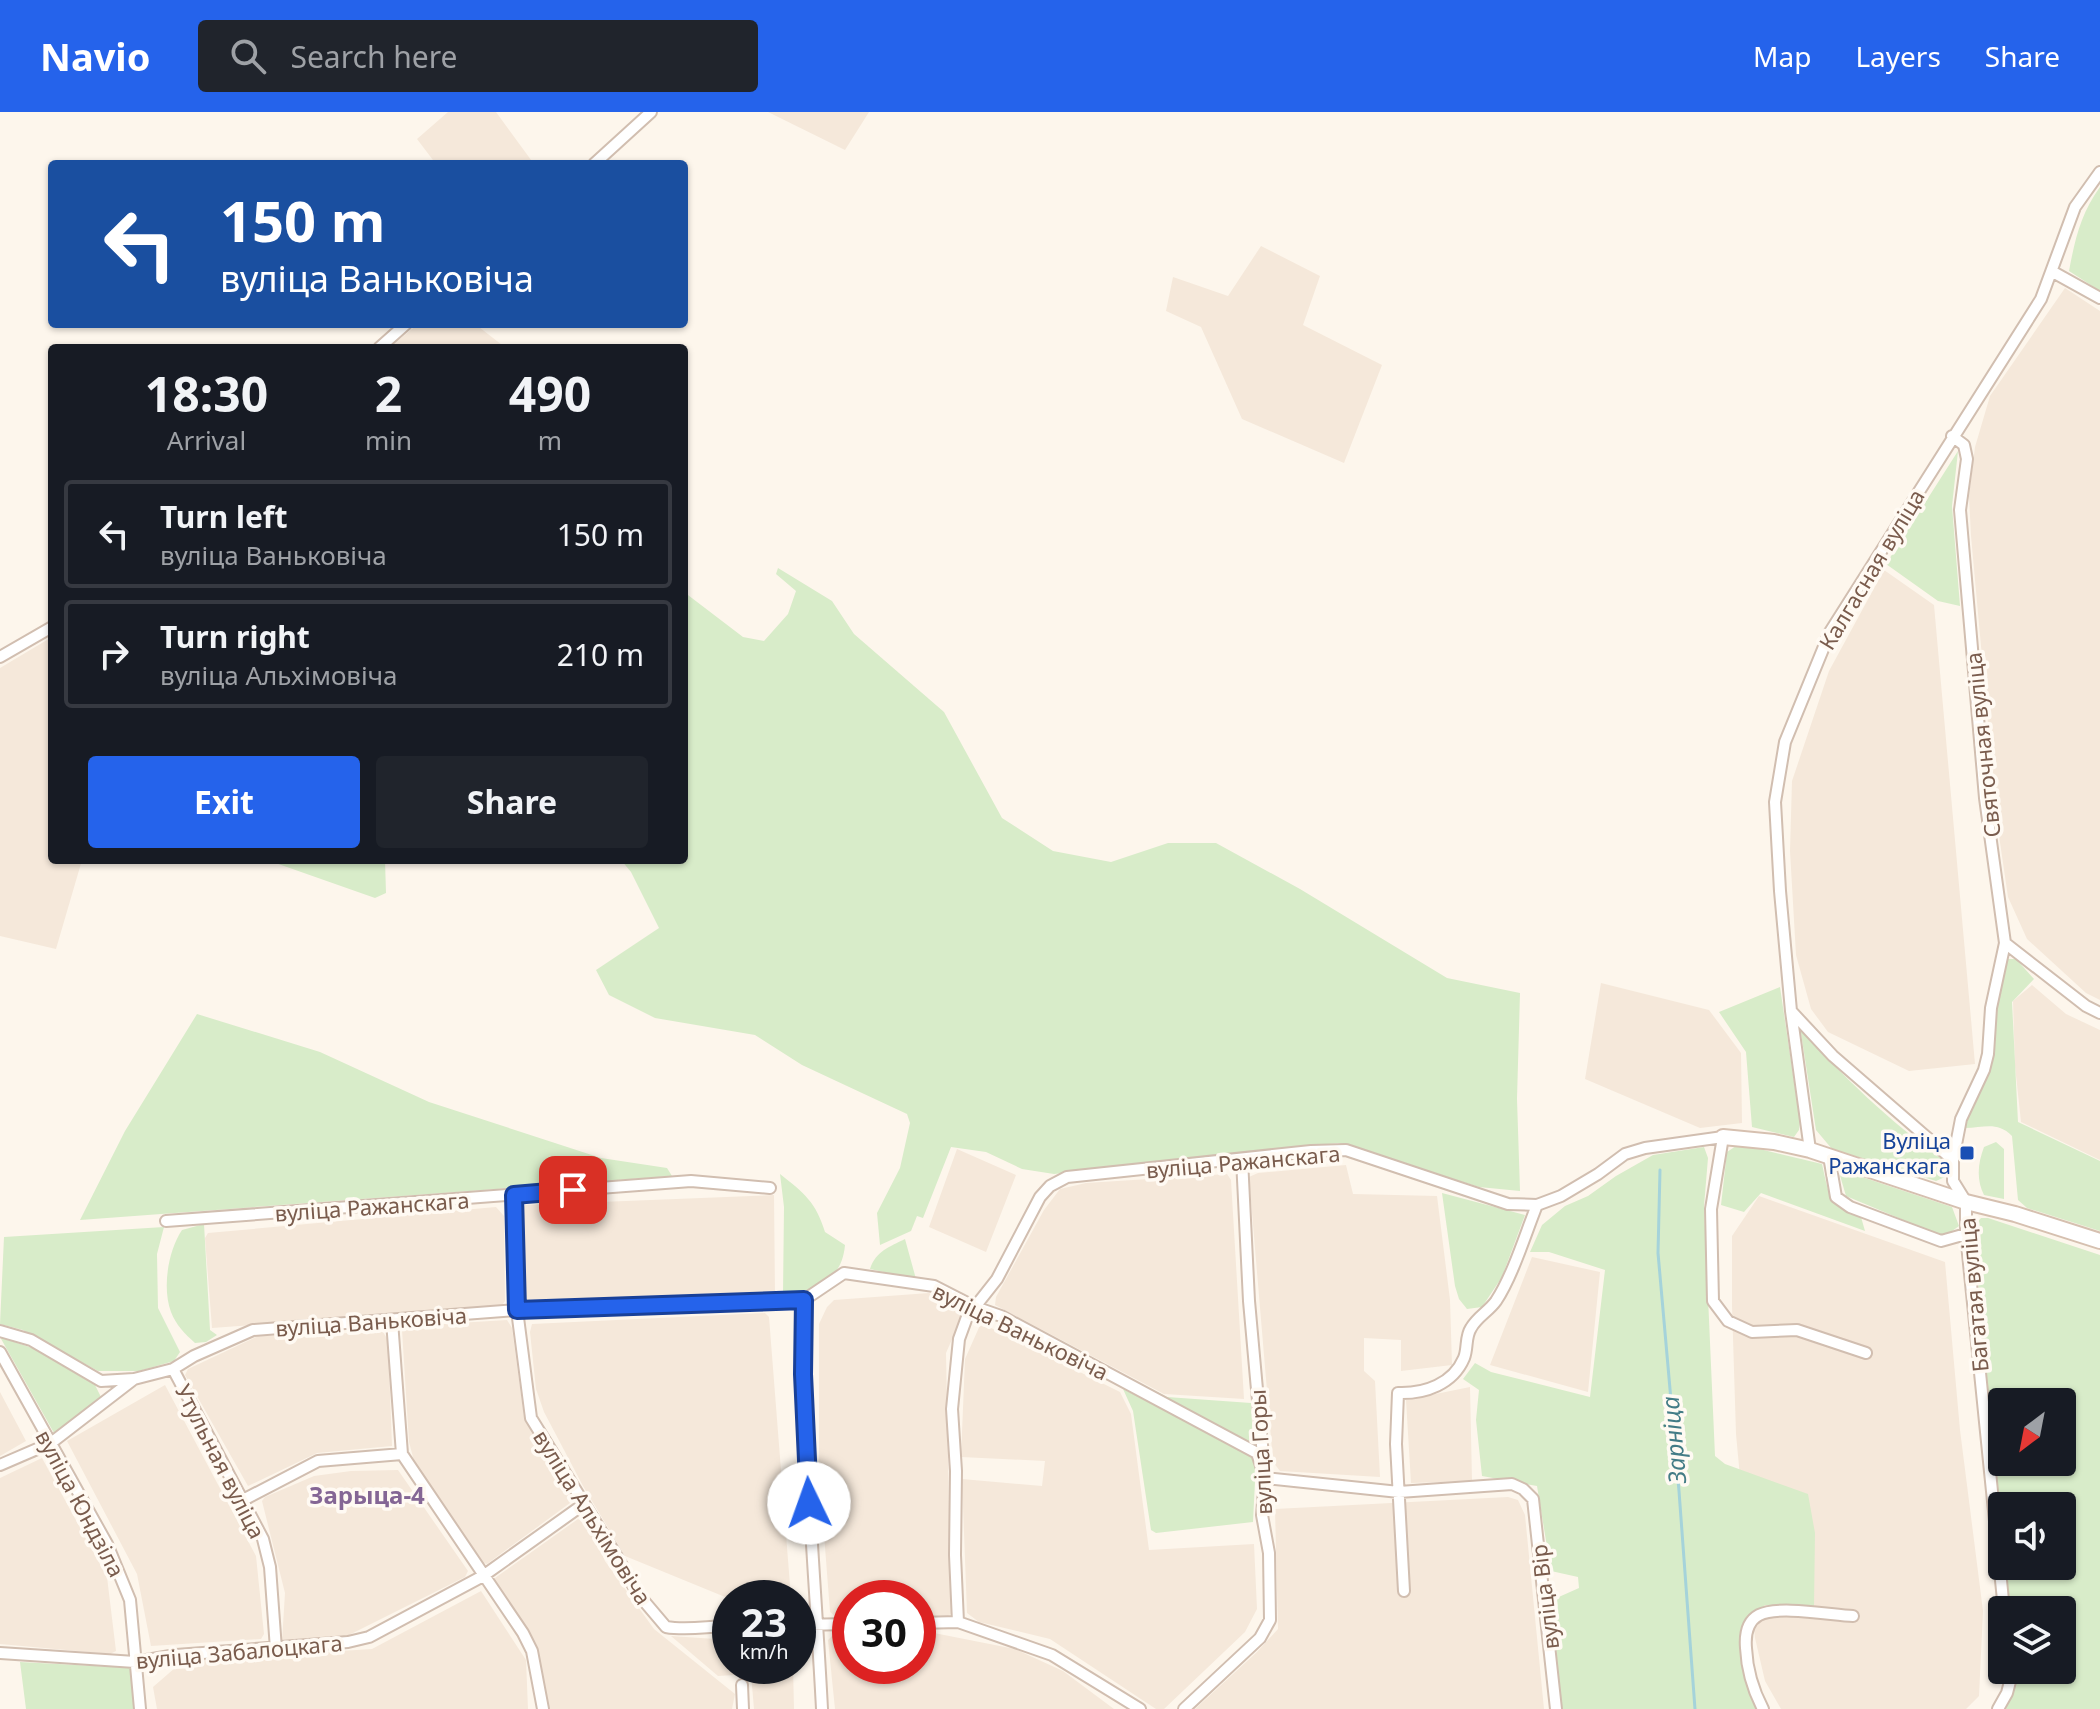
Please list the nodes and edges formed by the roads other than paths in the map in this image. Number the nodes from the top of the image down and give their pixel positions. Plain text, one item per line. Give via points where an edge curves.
1 (651, 112) edge
2 (598, 160) edge
3 (2100, 172) edge
4 (2053, 272) junction
5 (2100, 298) edge
6 (402, 328) edge
7 (384, 344) edge
8 (1952, 436) junction
9 (48, 629) edge
10 (0, 657) edge
11 (2005, 943) junction
12 (1791, 1011) junction
13 (2100, 1013) edge
14 (1723, 1137) junction
15 (1810, 1150) junction
16 (1829, 1156) junction
17 (1242, 1159) junction
18 (1953, 1160) junction
19 (770, 1188) dead end
20 (514, 1195) junction
21 (1966, 1202) junction
22 (1537, 1205) junction
23 (166, 1221) dead end
24 (1966, 1234) junction
25 (2100, 1241) edge
26 (804, 1300) junction
27 (975, 1307) junction
28 (517, 1310) junction
29 (392, 1321) junction
30 (0, 1331) edge
31 (0, 1352) edge
32 (1866, 1353) dead end
33 (173, 1369) junction
34 (134, 1379) junction
35 (51, 1443) junction
36 (402, 1454) junction
37 (0, 1465) edge
38 (1265, 1478) junction
39 (1399, 1492) junction
40 (243, 1500) junction
41 (584, 1504) junction
42 (483, 1576) junction
43 (1404, 1591) dead end
44 (2002, 1596) edge
45 (1853, 1616) dead end
46 (958, 1622) junction
47 (936, 1623) edge
48 (818, 1624) junction
49 (832, 1624) edge
50 (712, 1626) edge
51 (276, 1649) junction
52 (0, 1653) edge
53 (135, 1662) junction
54 (2009, 1684) edge
55 (742, 1685) dead end
56 (140, 1709) edge
57 (543, 1709) edge
58 (743, 1709) edge
59 (822, 1709) edge
60 (1140, 1709) edge
61 (1184, 1709) edge
62 (1556, 1709) edge
63 (1763, 1709) edge
64 (1998, 1709) edge

1 - 2 street
3 - 4 street, Калгасная вуліца via 2075,207
4 - 5 street
4 - 8 street, Калгасная вуліца
6 - 7 street
8 - 11 street, Святочная вуліца via 1964,445 1967,459 1960,510 1985,798
8 - 12 street, Калгасная вуліца via 1830,632 1785,742 1775,802
9 - 10 street
11 - 13 street
11 - 18 street, Багатая вуліца via 1988,1054 1961,1119
12 - 15 street, Калгасная вуліца
12 - 18 street via 1833,1056
14 - 15 street
14 - 22 street via 1625,1154 1561,1196
14 - 32 street via 1711,1209 1713,1301 1728,1321 1752,1332 1797,1330
15 - 16 street
16 - 21 street
16 - 24 street via 1836,1197 1850,1207 1941,1241
17 - 22 street, вуліца Ражанскага via 1346,1150 1508,1204
17 - 27 street, вуліца Ражанскага via 1067,1177 1050,1186
17 - 38 street, вуліца Горы
18 - 21 street, Багатая вуліца via 1953,1181
19 - 20 street, вуліца Ражанскага via 691,1181
20 - 23 street, вуліца Ражанскага
20 - 28 street, вуліца Альхімовіча
21 - 24 street, Багатая вуліца
21 - 25 street
22 - 39 street via 1495,1303 1468,1331 1465,1356 1456,1370 1440,1385 1415,1394 1398,1393
24 - 44 street, Багатая вуліца
26 - 27 street, вуліца Ваньковіча via 844,1273 934,1286
26 - 28 street, вуліца Ваньковіча
26 - 48 street via 807,1478
27 - 38 street, вуліца Ваньковіча via 1257,1453
27 - 46 street via 959,1339 952,1409
28 - 29 street, вуліца Ваньковіча
28 - 41 street, вуліца Альхімовіча via 531,1418
29 - 33 street, вуліца Ваньковіча via 253,1330
29 - 36 street
30 - 34 street via 31,1340 101,1381
31 - 35 street, вуліца Юндзіла
33 - 34 street, вуліца Ваньковіча
33 - 40 street, Утульная вуліца
34 - 35 street, вуліца Ваньковіча
35 - 37 street, вуліца Ваньковіча
35 - 53 street, вуліца Юндзіла via 107,1544 130,1600
36 - 40 street via 318,1461
36 - 42 street
38 - 39 street
38 - 61 street, вуліца Горы via 1262,1515 1269,1553 1270,1620 1260,1638
39 - 43 street
39 - 62 street, вуліца Вір via 1512,1484 1533,1499
40 - 51 street, Утульная вуліца via 270,1567
41 - 42 street, вуліца Забалоцкага
41 - 50 street, вуліца Альхімовіча via 638,1594 666,1627 686,1631
42 - 51 street, вуліца Забалоцкага via 369,1637
42 - 57 street via 532,1651
45 - 63 street via 1778,1612 1750,1623 1745,1635 1747,1661
46 - 47 street
46 - 60 street via 1052,1655
48 - 49 street
48 - 59 street
51 - 53 street, вуліца Забалоцкага
52 - 53 street, вуліца Забалоцкага
53 - 56 street, вуліца Юндзіла
54 - 64 street
55 - 58 street

